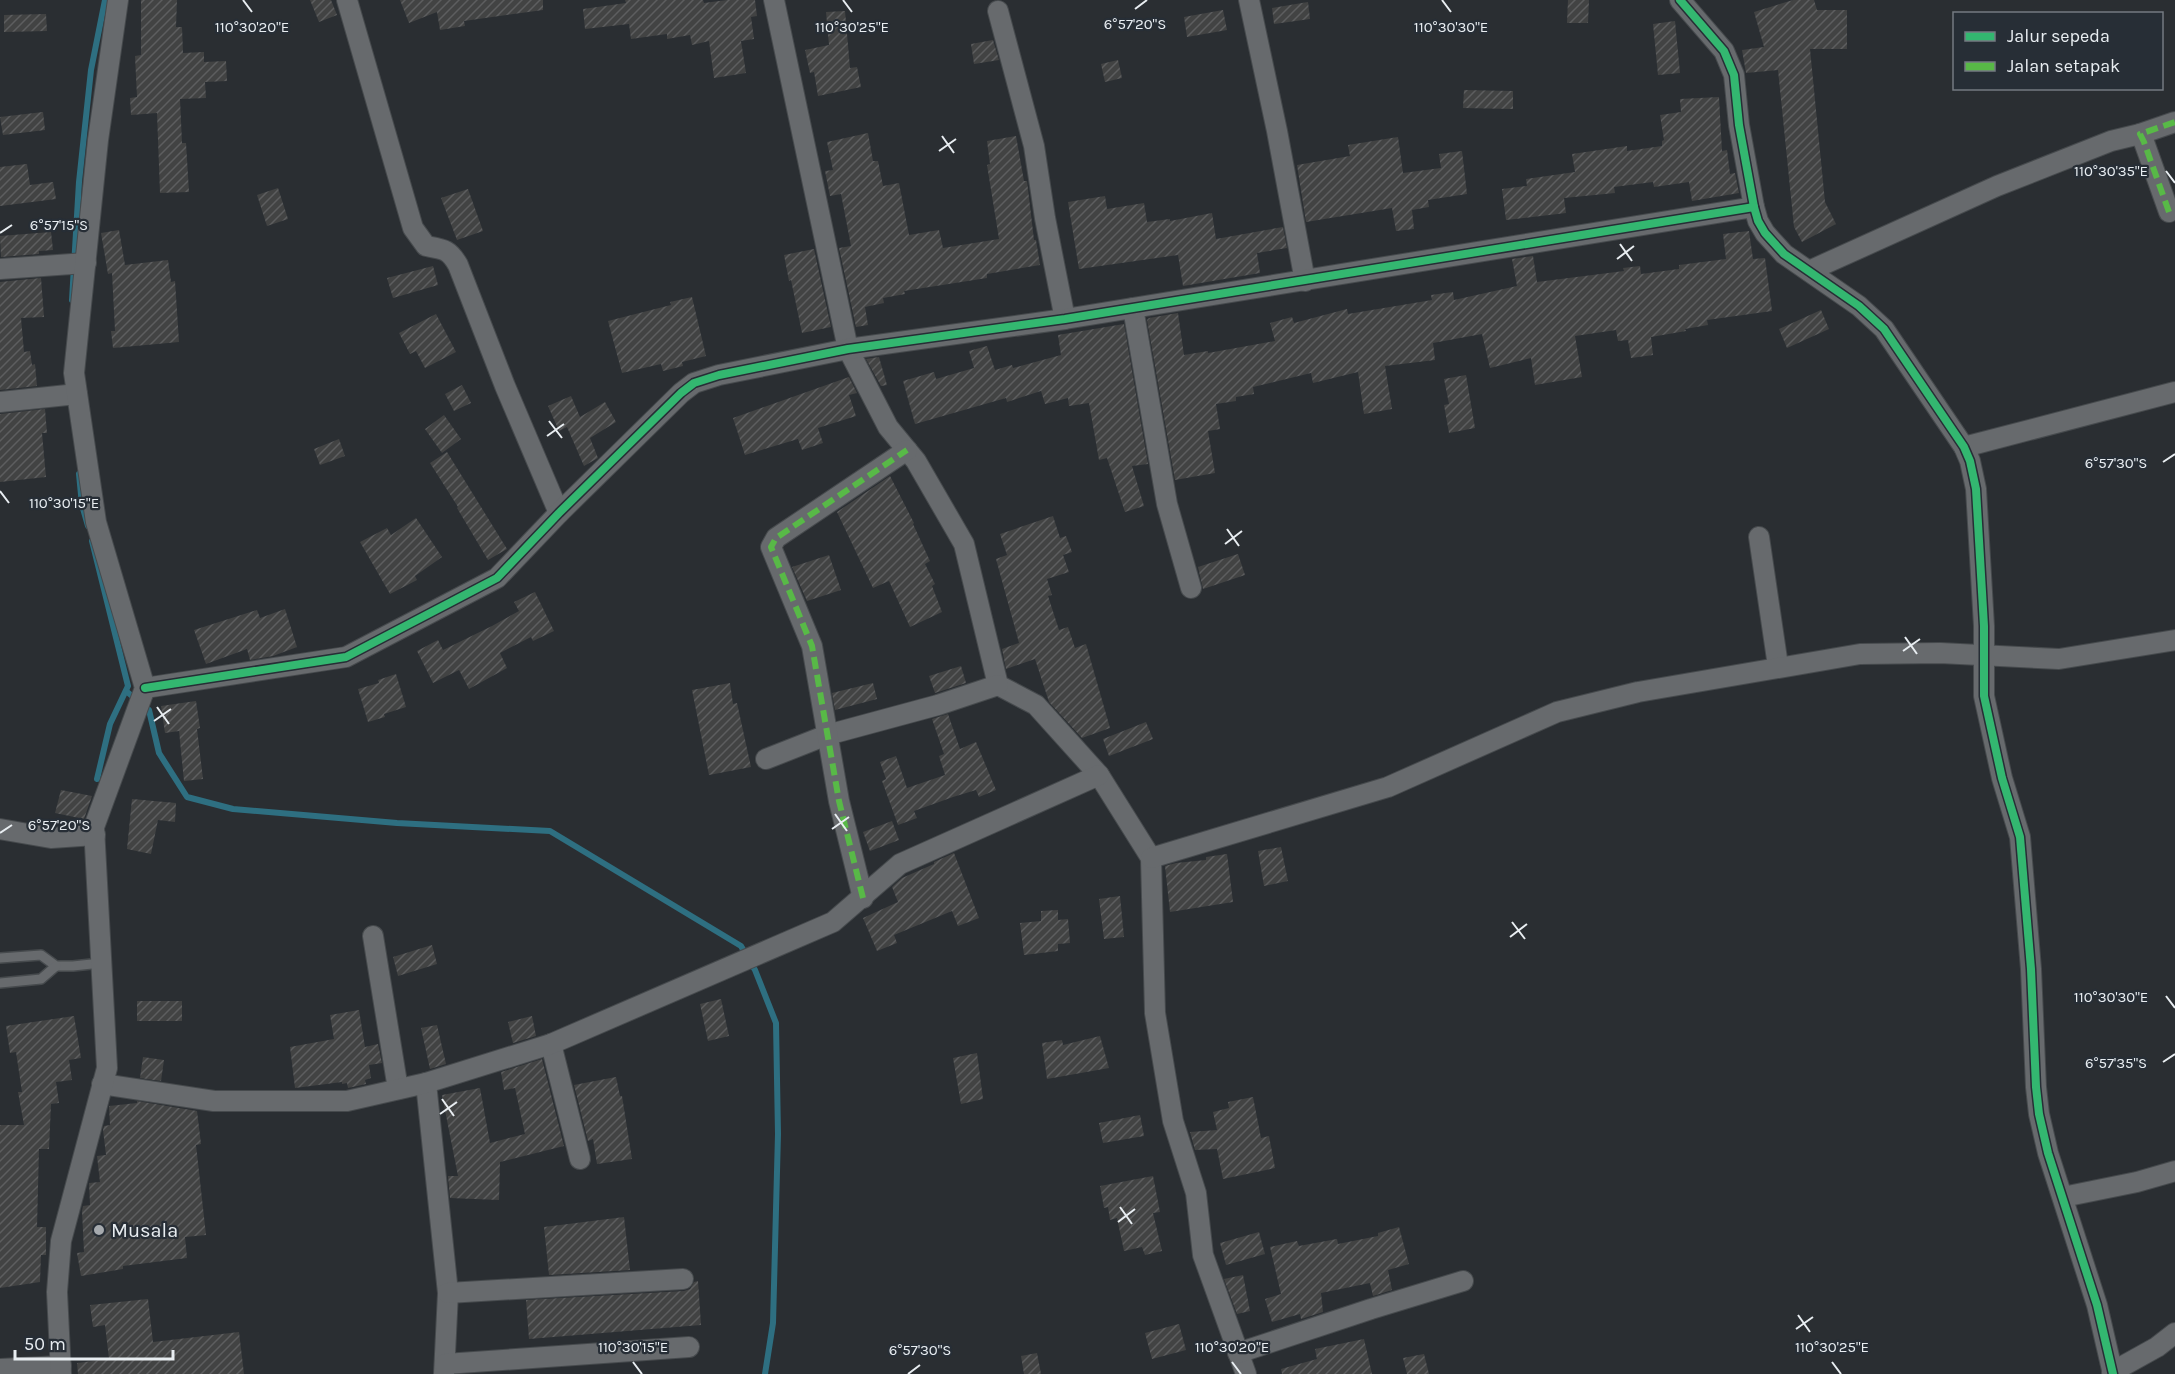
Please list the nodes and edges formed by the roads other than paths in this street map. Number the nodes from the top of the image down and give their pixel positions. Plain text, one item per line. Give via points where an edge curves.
1 (118, 0) edge
2 (347, 0) edge
3 (774, 0) edge
4 (1249, 0) edge
5 (1680, 0) edge
6 (998, 11) dead end
7 (2175, 122) edge
8 (2140, 134) junction
9 (1754, 207) junction
10 (2169, 212) dead end
11 (86, 262) junction
12 (0, 270) edge
13 (1809, 271) junction
14 (1305, 281) junction
15 (1133, 308) junction
16 (1065, 319) junction
17 (848, 349) junction
18 (2175, 392) edge
19 (77, 394) junction
20 (0, 402) edge
21 (1964, 447) junction
22 (907, 450) junction
23 (559, 513) junction
24 (1759, 537) dead end
25 (1191, 588) dead end
26 (2175, 640) edge
27 (1984, 657) junction
28 (1778, 666) junction
29 (998, 685) junction
30 (145, 688) junction
31 (827, 735) junction
32 (766, 759) dead end
33 (1099, 776) junction
34 (0, 829) edge
35 (95, 835) junction
36 (1151, 858) junction
37 (863, 898) junction
38 (373, 936) dead end
39 (0, 958) edge
40 (101, 963) junction
41 (56, 966) junction
42 (0, 983) edge
43 (551, 1044) junction
44 (426, 1083) junction
45 (102, 1084) junction
46 (398, 1089) junction
47 (580, 1159) dead end
48 (2175, 1171) edge
49 (2063, 1197) junction
50 (683, 1279) dead end
51 (1463, 1281) dead end
52 (448, 1293) junction
53 (2175, 1333) edge
54 (689, 1347) dead end
55 (1238, 1353) junction
56 (0, 1369) edge
57 (444, 1369) edge
58 (61, 1370) edge
59 (2113, 1373) edge
60 (1246, 1374) edge

1 - 11 street
2 - 23 street via 413,228 426,246 453,254
3 - 17 street
4 - 14 street
5 - 9 street via 1724,51 1734,75
6 - 16 street via 1034,146
7 - 8 street
8 - 10 street
8 - 13 street via 2110,141 1997,186
9 - 13 street via 1765,233 1784,254
9 - 14 street
11 - 12 street
11 - 19 street via 74,373
13 - 21 street via 1884,329
14 - 15 street
15 - 16 street
15 - 25 street via 1167,504
16 - 17 street
17 - 22 street via 888,427
17 - 23 street via 694,383
18 - 21 street
19 - 20 street
19 - 30 street via 96,522
21 - 27 street via 1976,489
22 - 29 street via 964,544
22 - 31 street via 777,538 771,548 812,646
23 - 30 street via 497,578 346,657
24 - 28 street
26 - 27 street via 2059,659
27 - 28 street via 1860,654
27 - 49 street via 1984,696 2020,837 2039,1114
28 - 36 street via 1638,692 1557,712 1388,787
29 - 31 street
29 - 33 street via 1036,705
30 - 35 street via 94,827
31 - 32 street
31 - 37 street
33 - 36 street
33 - 37 street via 900,864
34 - 35 street via 51,838
35 - 40 street
36 - 55 street via 1155,1013 1173,1121 1196,1193 1203,1255
37 - 43 street via 833,922
38 - 46 street
39 - 41 lane via 41,955
40 - 41 lane
40 - 45 street via 107,1068
41 - 42 lane via 41,979
43 - 44 street
43 - 47 street
44 - 46 street
44 - 52 street
45 - 46 street via 214,1101 347,1101
45 - 58 street via 61,1241 57,1292
48 - 49 street
49 - 59 street via 2097,1305
50 - 52 street
51 - 55 street
52 - 57 street
53 - 59 street
54 - 57 street
55 - 60 street
56 - 58 street

